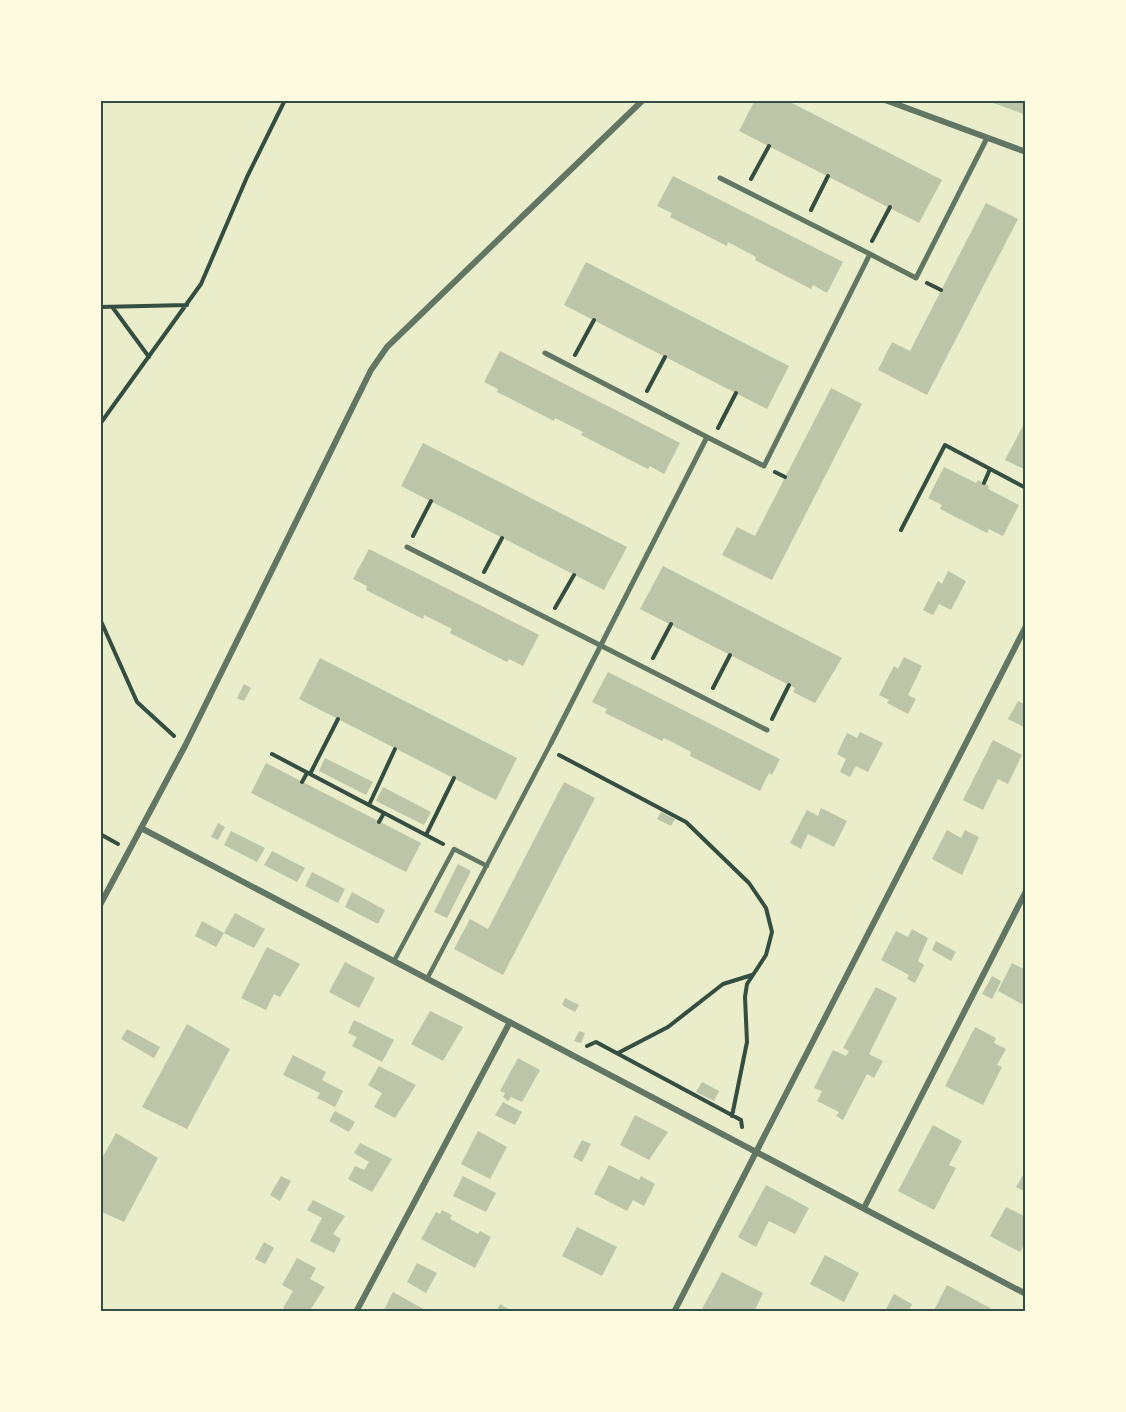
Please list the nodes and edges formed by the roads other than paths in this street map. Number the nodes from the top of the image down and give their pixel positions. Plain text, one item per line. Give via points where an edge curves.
1 (643, 100) edge
2 (885, 100) edge
3 (987, 138) junction
4 (1026, 152) edge
5 (720, 178) dead end
6 (868, 253) junction
7 (545, 353) dead end
8 (710, 438) junction
9 (407, 547) road end
10 (1026, 626) edge
11 (600, 646) junction
12 (767, 730) road end
13 (551, 742) joint
14 (141, 828) junction
15 (487, 866) junction
16 (1026, 891) edge
17 (100, 905) edge
18 (394, 960) junction
19 (428, 977) junction
20 (510, 1022) junction
21 (757, 1151) junction
22 (864, 1208) junction
23 (1026, 1293) edge
24 (356, 1311) edge
25 (674, 1311) edge

1 - 14 street via 387,347 371,370
2 - 3 street
3 - 4 street
3 - 6 street via 916,278
5 - 6 street
6 - 8 street via 764,466
7 - 8 street
8 - 11 street
9 - 11 street
10 - 21 street
11 - 12 street
11 - 13 street
13 - 15 lane
14 - 17 street
14 - 18 street
15 - 18 lane via 454,849
15 - 19 lane
16 - 22 street
18 - 19 street
19 - 20 street
20 - 21 street
20 - 24 street
21 - 22 street
21 - 25 street
22 - 23 street

